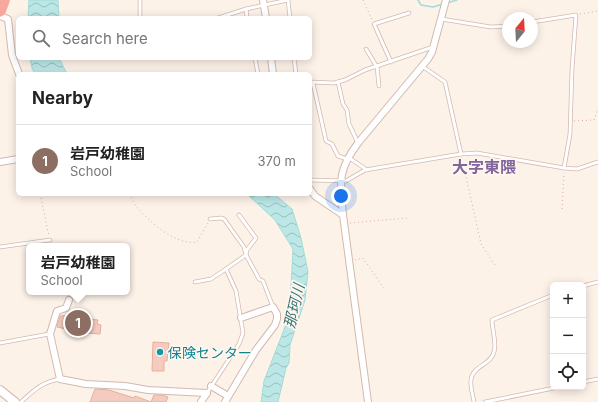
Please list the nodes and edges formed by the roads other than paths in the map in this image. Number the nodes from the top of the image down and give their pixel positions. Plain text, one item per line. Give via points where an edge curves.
1 (4, 0) edge
2 (140, 0) edge
3 (446, 0) edge
4 (264, 2) edge
5 (246, 9) junction
6 (0, 11) edge
7 (409, 13) dead end
8 (0, 16) edge
9 (140, 16) edge
10 (224, 16) edge
11 (247, 16) edge
12 (266, 16) edge
13 (290, 16) edge
14 (441, 19) junction
15 (538, 21) edge
16 (502, 26) edge
17 (433, 47) junction
18 (366, 50) dead end
19 (255, 60) edge
20 (271, 60) edge
21 (294, 60) edge
22 (391, 62) junction
23 (422, 66) junction
24 (376, 67) junction
25 (18, 72) edge
26 (258, 72) edge
27 (273, 72) edge
28 (296, 72) edge
29 (312, 82) edge
30 (338, 82) junction
31 (378, 86) dead end
32 (358, 143) junction
33 (461, 154) junction
34 (16, 158) edge
35 (348, 158) junction
36 (0, 162) edge
37 (598, 162) edge
38 (564, 168) junction
39 (367, 170) junction
40 (312, 180) edge
41 (340, 181) junction
42 (312, 192) edge
43 (239, 215) dead end
44 (343, 215) junction
45 (210, 219) road end
46 (50, 240) road end
47 (26, 243) edge
48 (29, 243) edge
49 (0, 247) edge
50 (246, 255) junction
51 (226, 269) junction
52 (195, 282) dead end
53 (598, 282) edge
54 (586, 285) edge
55 (550, 296) edge
56 (69, 300) dead end
57 (273, 307) junction
58 (241, 318) junction
59 (50, 334) junction
60 (0, 343) edge
61 (60, 379) junction
62 (598, 379) edge
63 (586, 381) edge
64 (211, 386) junction
65 (550, 389) edge
66 (0, 390) edge
67 (207, 392) junction
68 (228, 396) junction
69 (15, 402) edge
70 (21, 402) edge
71 (201, 402) edge
72 (225, 402) edge
73 (368, 402) edge
74 (474, 402) edge
75 (485, 402) edge

1 - 6 highway
2 - 9 lane
3 - 14 street
4 - 5 lane
4 - 12 street
4 - 13 lane via 288,0
5 - 10 lane
5 - 11 lane
7 - 22 lane via 374,24
8 - 25 street via 8,19 12,54
14 - 16 lane
14 - 17 street
15 - 38 lane via 576,15 571,122
17 - 22 lane
17 - 23 street
18 - 24 lane
19 - 26 lane
20 - 27 street
21 - 28 lane
22 - 24 lane
23 - 32 street
23 - 33 lane via 445,82
24 - 30 lane
24 - 31 lane
29 - 30 lane
29 - 35 lane via 326,141 332,144 338,156
30 - 32 lane via 349,124
32 - 35 street
33 - 38 lane via 477,153
33 - 39 lane
34 - 36 street
35 - 39 lane
35 - 41 street
37 - 38 lane via 577,168
39 - 41 lane
40 - 41 lane
41 - 44 street
42 - 44 street
43 - 50 lane via 256,238
44 - 73 street
45 - 50 lane via 224,219 244,246
46 - 48 lane
47 - 49 lane
50 - 51 lane
50 - 57 lane via 259,279 263,281
51 - 52 lane via 211,279
51 - 58 lane via 236,291
53 - 54 lane
55 - 74 lane via 492,320 495,350 490,360 474,371 471,379
56 - 59 street via 66,308 57,311
57 - 58 street
57 - 68 street via 277,314 275,325 256,350
58 - 64 lane via 243,336
59 - 60 lane
59 - 61 street
61 - 67 street via 148,390
61 - 70 lane via 39,386
62 - 63 lane
64 - 67 lane
64 - 68 street
65 - 75 lane
66 - 69 street
67 - 71 street
68 - 72 street

